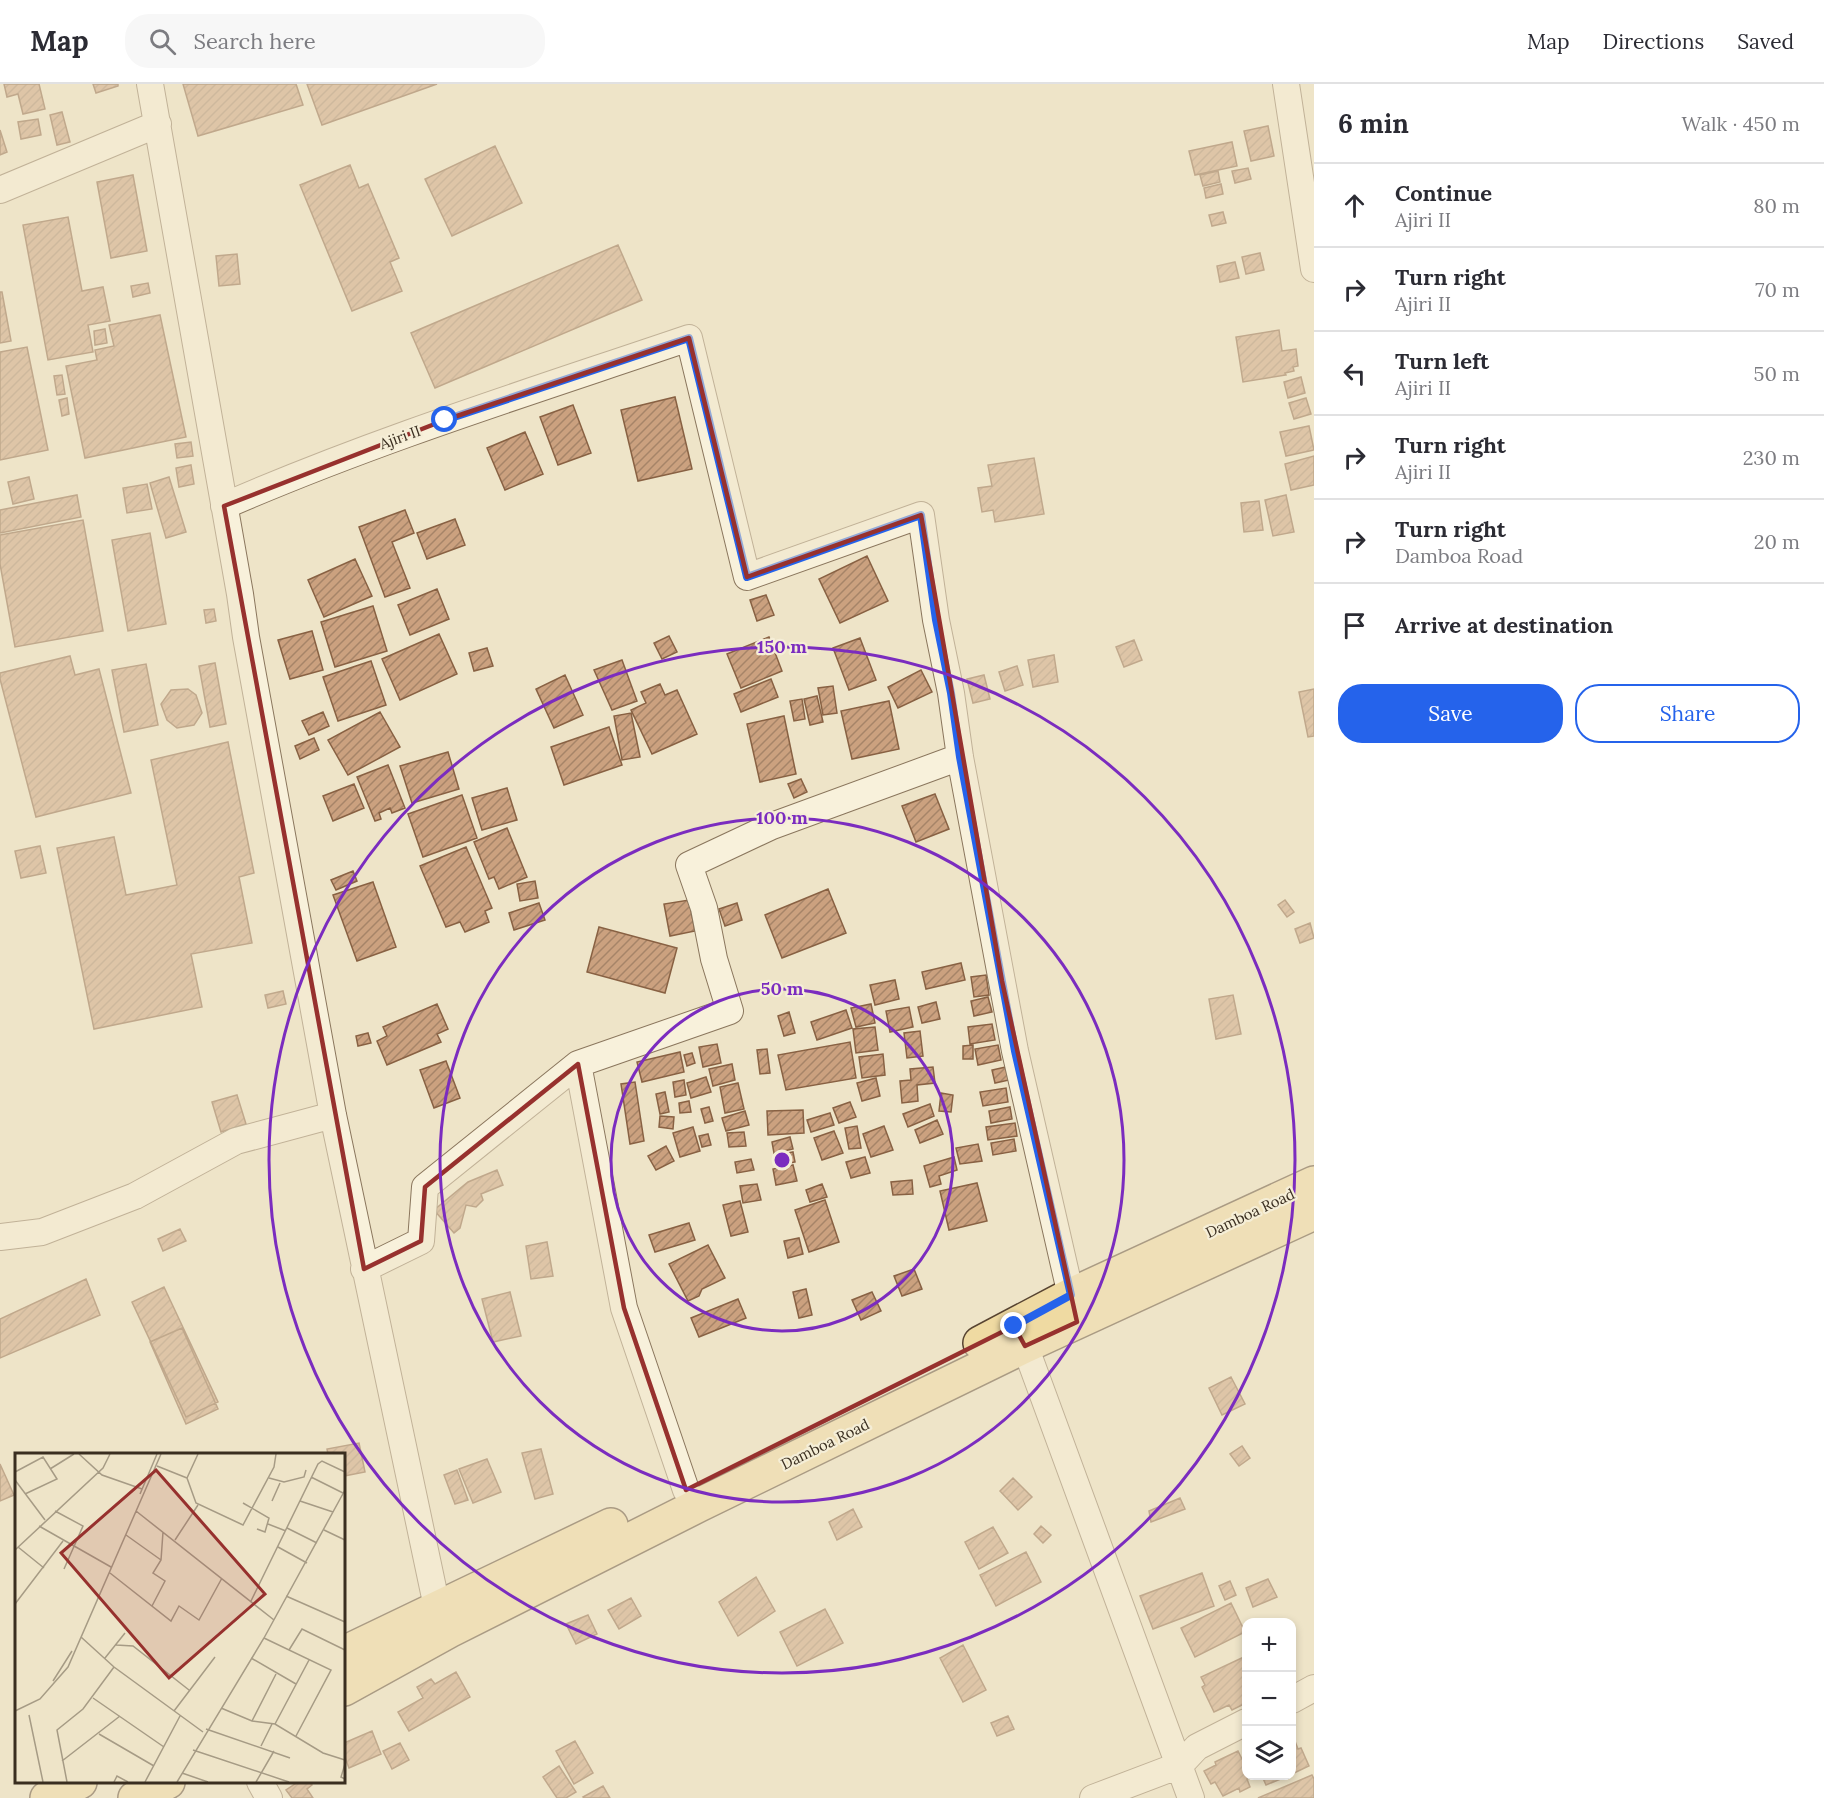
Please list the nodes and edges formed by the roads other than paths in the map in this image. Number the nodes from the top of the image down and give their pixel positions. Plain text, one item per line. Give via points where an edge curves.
1 (150, 84) edge
2 (1286, 84) edge
3 (158, 124) junction
4 (0, 190) edge
5 (1314, 269) edge
6 (224, 506) junction
7 (960, 757) junction
8 (578, 1064) junction
9 (333, 1115) junction
10 (1314, 1183) edge
11 (1314, 1213) edge
12 (0, 1237) edge
13 (364, 1269) junction
14 (1074, 1309) junction
15 (1019, 1336) junction
16 (686, 1490) junction
17 (443, 1619) junction
18 (345, 1653) edge
19 (345, 1688) edge
20 (1314, 1688) edge
21 (1296, 1698) edge
22 (1242, 1724) edge
23 (1180, 1765) junction
24 (78, 1783) edge
25 (166, 1783) edge
26 (261, 1783) edge
27 (47, 1798) edge
28 (135, 1798) edge
29 (269, 1798) edge
30 (1092, 1798) edge
31 (1191, 1798) edge

1 - 3 street
2 - 5 street
3 - 4 street
3 - 6 street
6 - 7 street, Ajiri II via 445,420 689,338 747,577 921,515
6 - 9 street
7 - 8 street via 772,826 689,865 730,1011
7 - 14 street, Ajiri II via 1015,1051
8 - 13 street via 425,1187 421,1241
8 - 16 street via 624,1308
9 - 12 street via 236,1141 135,1196 42,1232
9 - 13 street
10 - 14 main road, Damboa Road
11 - 14 main road, Damboa Road
13 - 17 street
14 - 15 main road, Damboa Road
15 - 16 main road, Damboa Road
15 - 17 main road, Damboa Road via 710,1500
15 - 23 street
16 - 17 main road, Damboa Road
17 - 18 main road, Damboa Road
17 - 19 main road, Damboa Road
20 - 21 street
22 - 23 street via 1197,1747
23 - 30 street
23 - 31 street
24 - 27 main road
25 - 28 main road
26 - 29 street

